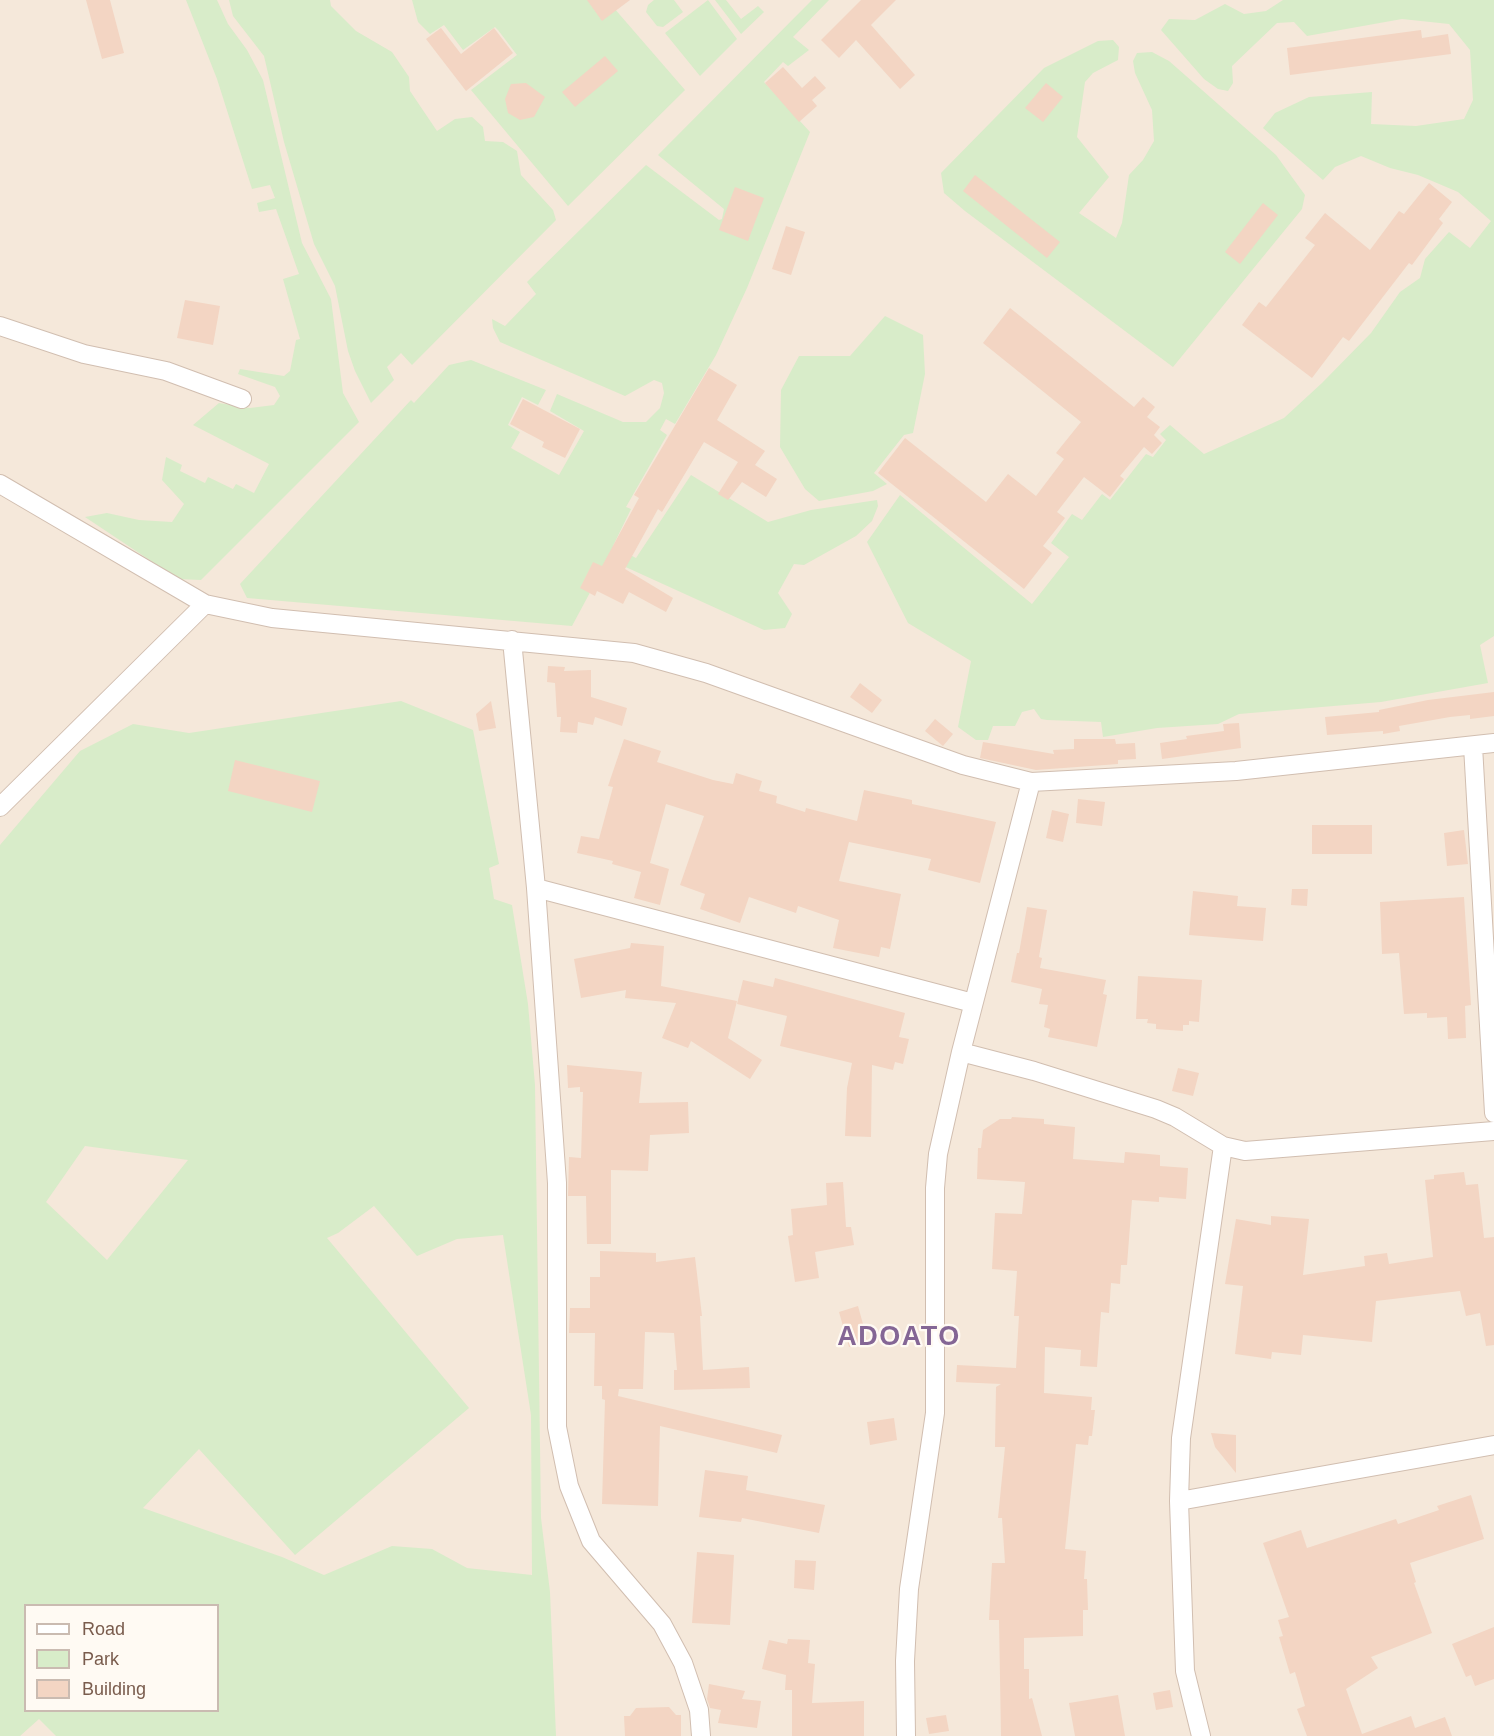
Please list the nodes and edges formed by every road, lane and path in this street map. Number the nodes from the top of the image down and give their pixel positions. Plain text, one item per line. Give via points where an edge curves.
1 (0, 326) edge
2 (242, 399) dead end
3 (0, 484) edge
4 (205, 604) junction
5 (512, 640) junction
6 (1494, 743) edge
7 (1473, 746) junction
8 (1031, 782) junction
9 (0, 807) edge
10 (536, 888) junction
11 (973, 1003) junction
12 (961, 1052) junction
13 (1494, 1113) edge
14 (1494, 1131) edge
15 (1223, 1146) junction
16 (1494, 1445) edge
17 (1179, 1501) junction
18 (701, 1736) edge
19 (906, 1736) edge
20 (1201, 1736) edge

1 - 2 street via 84,354 166,371
3 - 4 street
4 - 5 street via 272,618
4 - 9 street
5 - 8 street via 634,653 706,673 963,765
5 - 10 street
6 - 7 street
7 - 8 street via 1236,771
7 - 13 street
8 - 11 street
10 - 11 street
10 - 18 street via 557,1183 557,1427 570,1486 591,1541 662,1624 686,1672 699,1710
11 - 12 street
12 - 15 street via 1156,1109
12 - 19 street via 944,1119 935,1188 934,1413 909,1589 904,1661
14 - 15 street via 1270,1150 1245,1151
15 - 17 street via 1181,1438
16 - 17 street
17 - 20 street via 1185,1671

